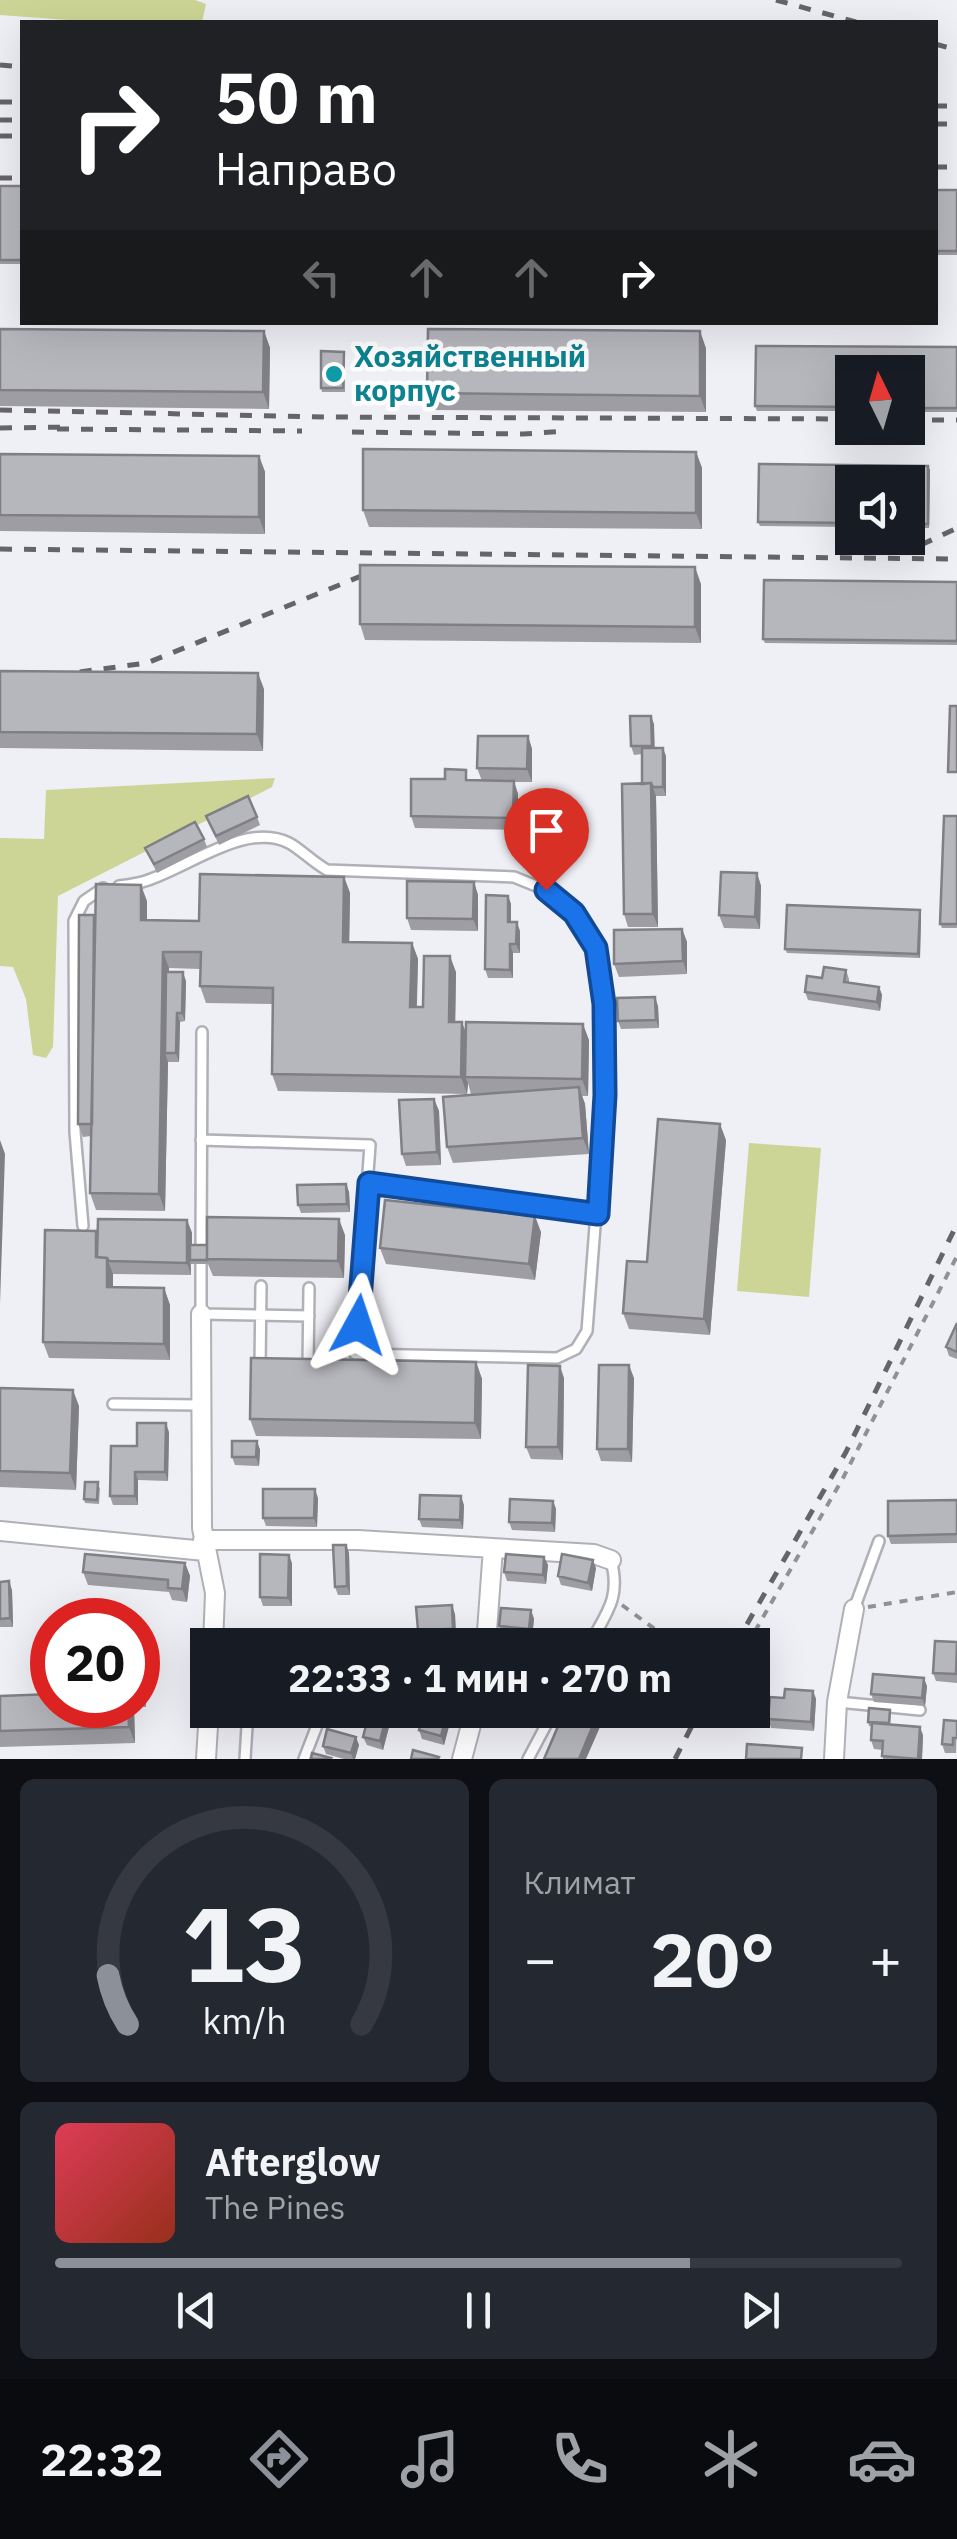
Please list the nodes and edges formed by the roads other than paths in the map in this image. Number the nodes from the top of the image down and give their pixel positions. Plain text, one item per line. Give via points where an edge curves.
1 (202, 1032) dead end
2 (202, 1140) junction
3 (369, 1183) junction
4 (598, 1214) junction
5 (83, 1226) edge
6 (201, 1250) edge
7 (201, 1264) edge
8 (262, 1286) dead end
9 (309, 1288) dead end
10 (201, 1314) junction
11 (261, 1315) junction
12 (308, 1316) junction
13 (260, 1367) edge
14 (308, 1367) edge
15 (114, 1404) dead end
16 (200, 1405) junction
17 (0, 1531) edge
18 (879, 1542) dead end
19 (204, 1545) junction
20 (493, 1548) junction
21 (611, 1560) joint
22 (854, 1609) joint
23 (214, 1628) edge
24 (487, 1628) edge
25 (598, 1628) edge
26 (837, 1702) junction
27 (920, 1710) edge
28 (208, 1728) edge
29 (247, 1728) edge
30 (316, 1728) edge
31 (470, 1728) edge
32 (544, 1728) edge
33 (206, 1759) edge
34 (246, 1759) edge
35 (304, 1759) edge
36 (462, 1759) edge
37 (528, 1759) edge
38 (834, 1759) edge

1 - 2 lane
2 - 3 lane via 370,1146
2 - 6 lane
3 - 4 lane
3 - 4 lane via 355,1354 557,1358 576,1349 587,1331
4 - 5 lane via 604,1004 596,948 574,913 546,890 514,877 327,870 290,844 266,837 237,841 143,882 103,888 77,912 74,1132
7 - 10 lane
8 - 11 lane
9 - 12 lane
10 - 11 lane
10 - 16 street
11 - 12 lane
11 - 13 lane
12 - 14 lane
15 - 16 lane
16 - 19 street
17 - 19 street
18 - 22 lane
19 - 20 street via 358,1540
19 - 23 street via 215,1593
20 - 21 street
20 - 24 street
21 - 25 lane via 614,1598
22 - 26 street
26 - 27 lane
26 - 38 street
28 - 33 street
29 - 34 lane
30 - 35 lane
31 - 36 street
32 - 37 lane

